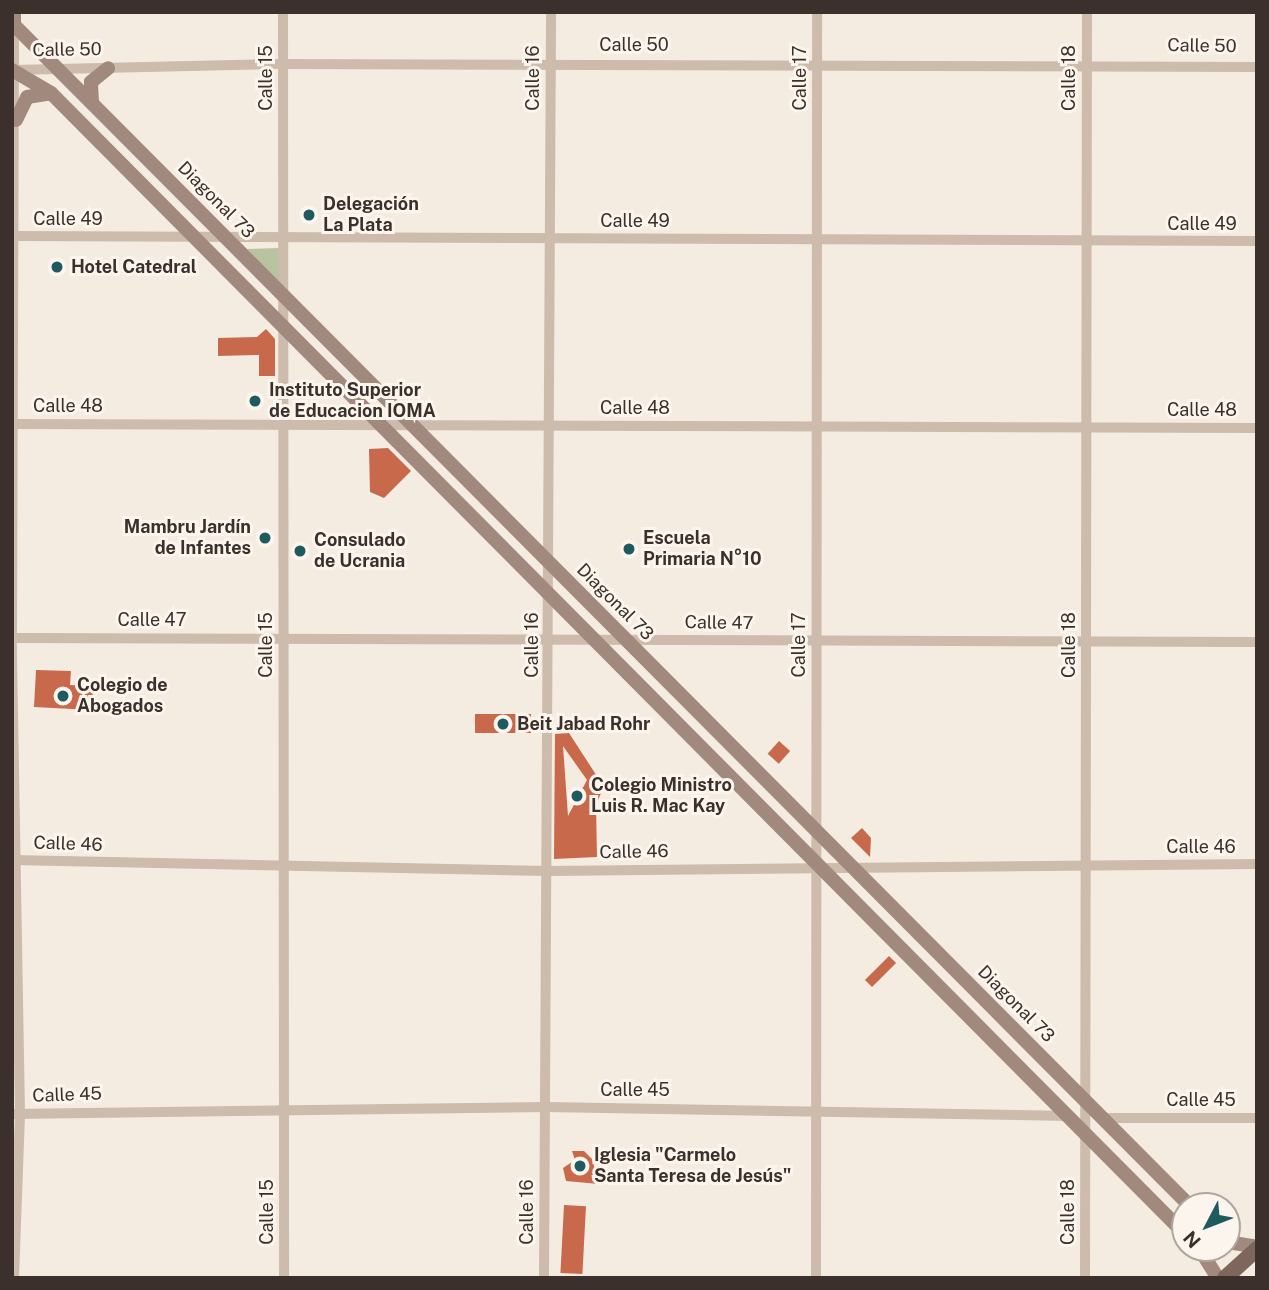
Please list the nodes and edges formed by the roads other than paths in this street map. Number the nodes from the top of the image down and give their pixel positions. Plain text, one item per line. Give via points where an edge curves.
1 (283, 12) edge
2 (551, 12) edge
3 (817, 12) edge
4 (1087, 12) edge
5 (14, 19) edge
6 (283, 64) junction
7 (551, 64) junction
8 (817, 64) junction
9 (1087, 64) junction
10 (1257, 66) edge
11 (57, 68) junction
12 (108, 68) junction
13 (13, 70) edge
14 (51, 93) junction
15 (92, 103) junction
16 (16, 120) junction
17 (14, 236) edge
18 (195, 237) junction
19 (283, 237) junction
20 (551, 238) junction
21 (227, 239) junction
22 (817, 240) junction
23 (1087, 241) junction
24 (1257, 241) edge
25 (286, 298) junction
26 (287, 330) junction
27 (13, 424) edge
28 (284, 425) junction
29 (550, 426) junction
30 (817, 426) junction
31 (384, 427) junction
32 (415, 427) junction
33 (1086, 428) junction
34 (1257, 428) edge
35 (549, 562) junction
36 (550, 594) junction
37 (12, 638) edge
38 (284, 638) junction
39 (550, 638) junction
40 (593, 638) junction
41 (625, 638) junction
42 (817, 642) junction
43 (1086, 642) junction
44 (1257, 642) edge
45 (818, 831) junction
46 (13, 860) edge
47 (1086, 864) junction
48 (1257, 864) edge
49 (818, 865) junction
50 (851, 865) junction
51 (284, 869) junction
52 (548, 871) junction
53 (1086, 1102) junction
54 (284, 1107) junction
55 (546, 1107) junction
56 (816, 1109) junction
57 (16, 1114) edge
58 (1069, 1116) junction
59 (1086, 1117) junction
60 (1102, 1118) junction
61 (1257, 1118) edge
62 (1086, 1133) junction
63 (1176, 1192) edge
64 (1171, 1220) edge
65 (1257, 1248) edge
66 (1208, 1262) edge
67 (14, 1278) edge
68 (285, 1278) edge
69 (544, 1278) edge
70 (816, 1278) edge
71 (1085, 1278) edge
72 (1218, 1278) edge
73 (1225, 1278) edge

1 - 6 street, Calle 15
2 - 7 street, Calle 16
3 - 8 street, Calle 17
4 - 9 street, Calle 18
5 - 11 main road, Diagonal 73
5 - 13 street
6 - 7 street, Calle 50
6 - 12 street, Calle 50
6 - 19 street, Calle 15
7 - 8 street, Calle 50
7 - 20 street, Calle 16
8 - 9 street, Calle 50
8 - 22 street, Calle 17
9 - 10 street, Calle 50
9 - 23 street, Calle 18
11 - 12 street, Calle 50
11 - 13 street, Calle 50
11 - 15 main road, Diagonal 73
12 - 15 main road via 91,82
13 - 14 main road
13 - 16 street
14 - 16 main road via 27,97
14 - 18 main road
15 - 21 main road, Diagonal 73
16 - 17 street
17 - 18 street, Calle 49
17 - 27 street
18 - 21 street, Calle 49
18 - 26 main road
19 - 20 street, Calle 49
19 - 21 street, Calle 49
19 - 25 street, Calle 15
20 - 22 street, Calle 49
20 - 29 street, Calle 16
21 - 25 main road, Diagonal 73
22 - 23 street, Calle 49
22 - 30 street, Calle 17
23 - 24 street, Calle 49
23 - 33 street, Calle 18
25 - 26 street, Calle 15
25 - 32 main road, Diagonal 73
26 - 28 street, Calle 15
26 - 31 main road
27 - 28 street, Calle 48
27 - 37 street
28 - 31 street, Calle 48
28 - 38 street, Calle 15
29 - 30 street, Calle 48
29 - 32 street, Calle 48
29 - 35 street, Calle 16
30 - 33 street, Calle 48
30 - 42 street, Calle 17
31 - 32 street, Calle 48
31 - 36 main road
32 - 35 main road, Diagonal 73
33 - 34 street, Calle 48
33 - 43 street, Calle 18
35 - 36 street, Calle 16
35 - 41 main road, Diagonal 73
36 - 39 street, Calle 16
36 - 40 main road
37 - 38 street, Calle 47
37 - 46 street
38 - 39 street, Calle 47
38 - 51 street, Calle 15
39 - 40 street, Calle 47
39 - 52 street, Calle 16
40 - 41 street, Calle 47
40 - 49 main road
41 - 42 street, Calle 47
41 - 45 main road, Diagonal 73
42 - 43 street, Calle 47
42 - 45 street, Calle 17
43 - 44 street, Calle 47
43 - 47 street, Calle 18
45 - 49 street, Calle 17
45 - 50 main road, Diagonal 73
46 - 51 street, Calle 46
46 - 57 street
47 - 48 street, Calle 46
47 - 50 street, Calle 46
47 - 53 street, Calle 18
49 - 50 street, Calle 46
49 - 52 street, Calle 46
49 - 56 street, Calle 17
49 - 58 main road
50 - 53 main road, Diagonal 73
51 - 52 street, Calle 46
51 - 54 street, Calle 15
52 - 55 street, Calle 16
53 - 59 street, Calle 18
53 - 60 main road, Diagonal 73
54 - 55 street, Calle 45
54 - 57 street, Calle 45
54 - 68 street, Calle 15
55 - 56 street, Calle 45
55 - 69 street, Calle 16
56 - 58 street, Calle 45
56 - 70 street, Calle 17
57 - 67 street
58 - 59 street, Calle 45
58 - 62 main road
59 - 60 street, Calle 45
59 - 62 street, Calle 18
60 - 61 street, Calle 45
60 - 63 main road, Diagonal 73
62 - 64 main road
62 - 71 street, Calle 18
65 - 73 main road
66 - 72 main road

